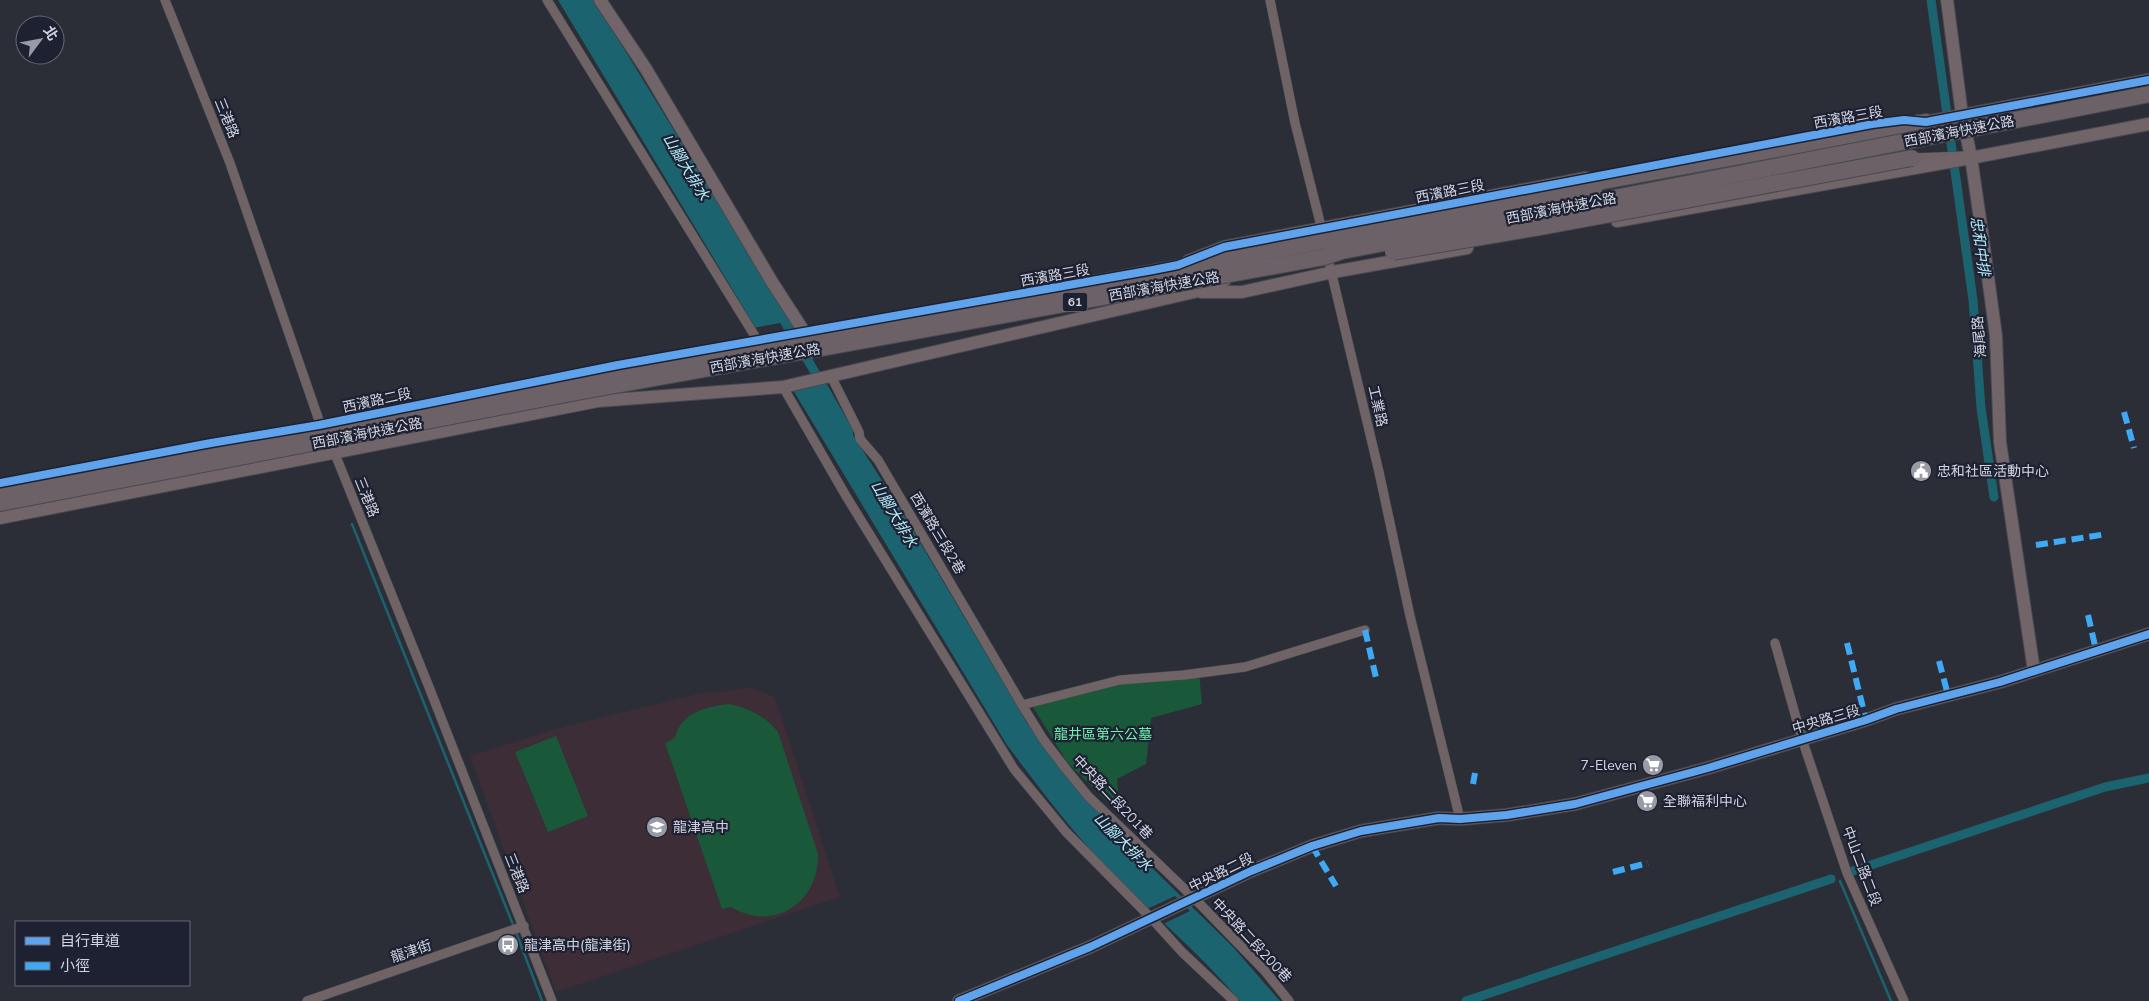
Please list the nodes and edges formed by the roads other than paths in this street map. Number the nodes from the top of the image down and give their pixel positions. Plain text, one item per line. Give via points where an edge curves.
1 (166, 0) edge
2 (547, 0) edge
3 (600, 0) edge
4 (1270, 0) edge
5 (1947, 0) edge
6 (2149, 80) edge
7 (2147, 95) edge
8 (1958, 116) junction
9 (1931, 121) junction
10 (2149, 124) edge
11 (1964, 135) junction
12 (1856, 153) junction
13 (1963, 157) junction
14 (1912, 158) joint
15 (1944, 159) junction
16 (1391, 228) junction
17 (1323, 229) junction
18 (1325, 253) junction
19 (1280, 259) junction
20 (1178, 265) junction
21 (1333, 272) junction
22 (1194, 292) junction
23 (806, 333) junction
24 (758, 341) junction
25 (831, 376) junction
26 (783, 387) junction
27 (319, 425) junction
28 (335, 453) junction
29 (27, 478) junction
30 (0, 483) edge
31 (0, 489) edge
32 (0, 502) edge
33 (35, 511) junction
34 (0, 518) edge
35 (1365, 630) dead end
36 (2149, 634) edge
37 (1775, 643) dead end
38 (2034, 671) junction
39 (1022, 705) junction
40 (1802, 739) junction
41 (1507, 815) joint
42 (1460, 819) junction
43 (1195, 899) junction
44 (1152, 919) junction
45 (524, 926) junction
46 (325, 998) edge
47 (307, 1001) edge
48 (552, 1001) edge
49 (959, 1001) edge
50 (1234, 1001) edge
51 (1289, 1001) edge
52 (1904, 1001) edge

1 - 27 street, 三港路 via 230,163
2 - 24 street
3 - 23 street via 646,68 772,282
4 - 17 street, 工業路 via 1295,123
5 - 8 street, 海尾路
6 - 8 street, 西濱路三段
7 - 11 street, 西濱路三段
7 - 16 highway, 西部濱海快速公路 / 61, bridge
7 - 18 highway, 西部濱海快速公路 / 61, bridge
8 - 9 street, 西濱路三段
8 - 11 street, 海尾路
9 - 12 street
9 - 16 highway, bridge via 1430,213
9 - 17 street, 西濱路三段 via 1872,124
10 - 13 street, 西濱路三段
11 - 12 street, 西濱路三段
11 - 13 street, 海尾路
12 - 18 street, 西濱路三段 via 1339,245
13 - 15 street, 西濱路三段
13 - 38 street, 海尾路 via 1996,336 2000,442
14 - 15 street
14 - 18 highway, bridge via 1521,230 1342,259
15 - 21 street, 西濱路三段
16 - 31 highway, 西部濱海快速公路 / 61, bridge
17 - 18 street, 工業路
17 - 20 street, 西濱路三段 via 1224,247
18 - 19 street, 西濱路三段
18 - 21 street, 工業路
18 - 32 highway, 西部濱海快速公路 / 61, bridge
19 - 20 street, 西濱路三段
19 - 22 street, 西濱路三段
20 - 23 street, 西濱路三段
21 - 22 street, 西濱路三段 via 1242,292
21 - 42 street, 工業路 via 1410,616
22 - 25 street, 西濱路三段
23 - 24 street, 西濱路三段
24 - 27 street, 西濱路二段 via 507,386
25 - 26 street
25 - 39 street, 西濱路三段2巷 via 860,439 874,454
26 - 28 street via 598,401
26 - 44 street via 1014,769 1066,832
27 - 28 street, 三港路
27 - 29 street, 西濱路二段
28 - 33 street
28 - 45 street, 三港路
29 - 30 street, 西濱路二段
29 - 33 street
33 - 34 street
35 - 39 street via 1245,667 1120,680
36 - 38 street, 中央路三段
37 - 40 street, 中山二路二段
38 - 40 street, 中央路三段
39 - 43 street, 中央路二段201巷 via 1088,796
40 - 41 street, 中央路三段 via 1650,785 1584,802
40 - 52 street, 中山二路二段 via 1847,873
41 - 42 street, 中央路二段
42 - 43 street, 中央路二段 via 1439,818 1361,831 1298,850
43 - 44 street, 中央路二段
43 - 51 street, 中央路二段200巷 via 1264,970
44 - 49 street, 中央路二段
44 - 50 street
45 - 46 street, 龍津街
45 - 48 street, 三港路
46 - 47 street, 龍津街

